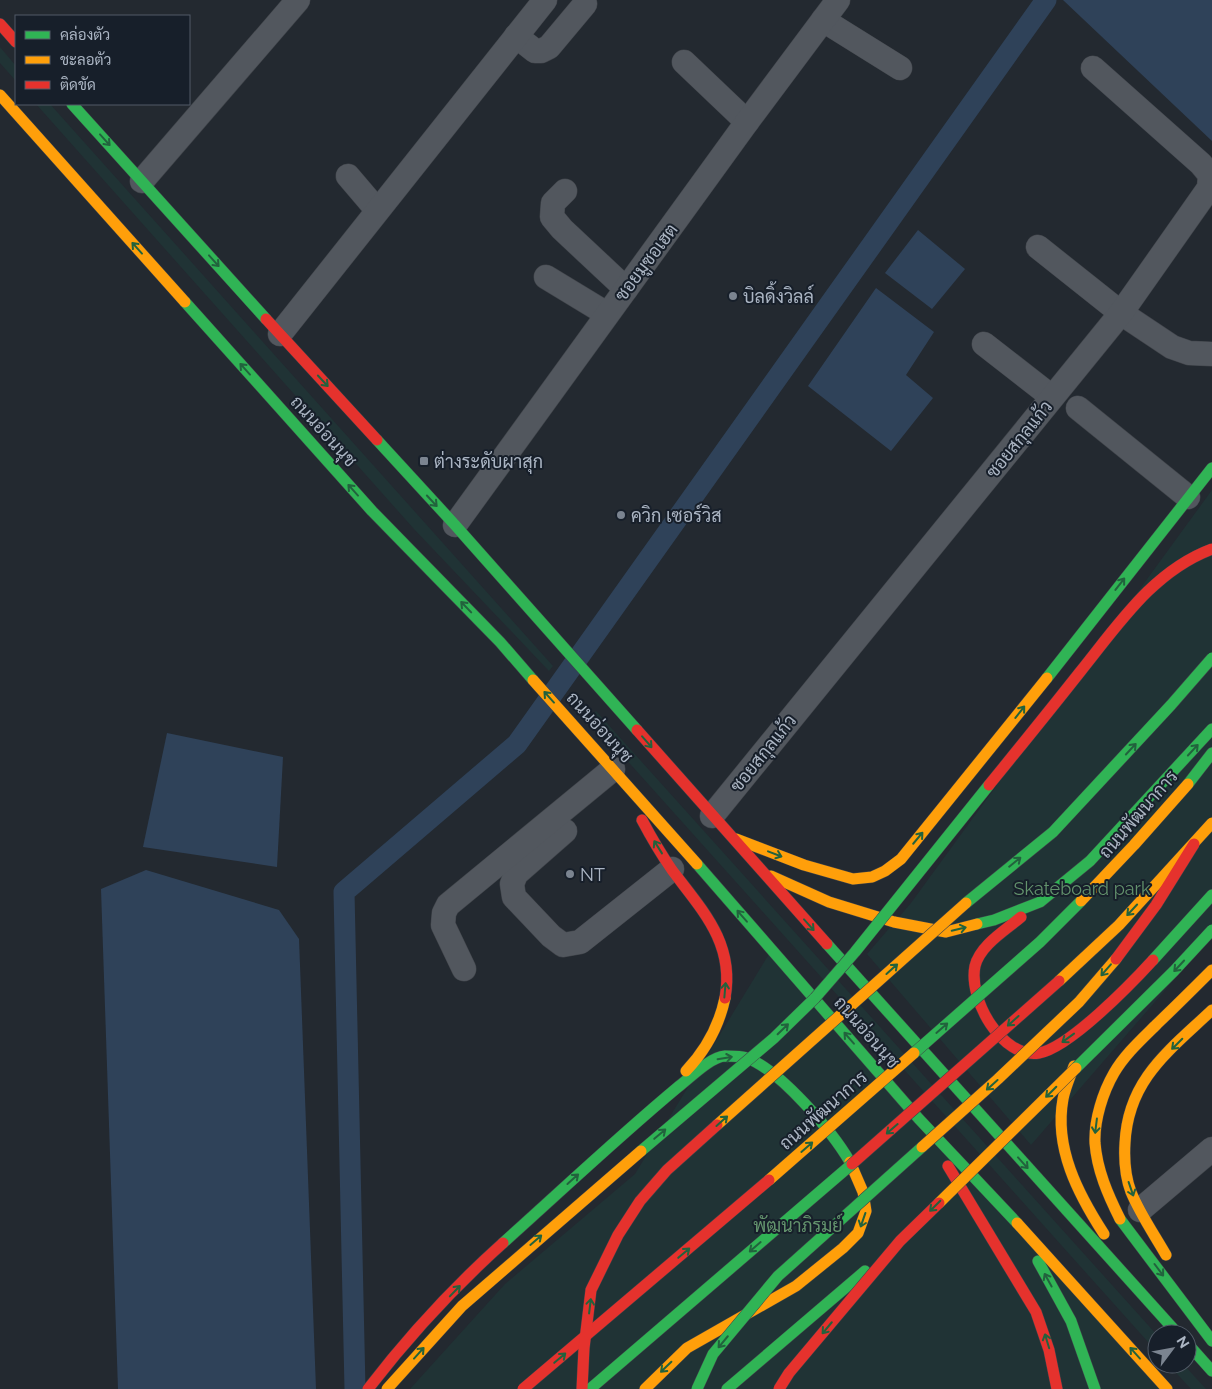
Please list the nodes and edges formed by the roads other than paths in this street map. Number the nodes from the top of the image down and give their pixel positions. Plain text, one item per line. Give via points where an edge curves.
1 (298, 0) edge
2 (545, 0) edge
3 (838, 0) edge
4 (585, 4) dead end
5 (823, 20) junction
6 (0, 24) edge
7 (516, 36) junction
8 (15, 41) edge
9 (684, 62) dead end
10 (900, 68) dead end
11 (1093, 68) dead end
12 (0, 95) edge
13 (73, 105) edge
14 (747, 122) junction
15 (348, 176) dead end
16 (142, 181) junction
17 (565, 191) dead end
18 (377, 210) junction
19 (1038, 247) dead end
20 (546, 277) dead end
21 (626, 289) junction
22 (1121, 313) junction
23 (607, 314) junction
24 (280, 334) junction
25 (984, 344) dead end
26 (1212, 354) edge
27 (1052, 397) junction
28 (1078, 408) dead end
29 (1212, 468) edge
30 (1188, 497) junction
31 (455, 526) junction
32 (1212, 549) edge
33 (1212, 658) edge
34 (1212, 729) edge
35 (1212, 754) edge
36 (615, 771) junction
37 (712, 816) junction
38 (1212, 823) edge
39 (565, 831) dead end
40 (730, 836) junction
41 (1194, 844) junction
42 (672, 869) junction
43 (763, 873) junction
44 (1212, 895) edge
45 (1040, 902) junction
46 (1212, 930) edge
47 (464, 969) dead end
48 (1212, 970) edge
49 (1106, 1008) junction
50 (1212, 1010) edge
51 (643, 1116) junction
52 (919, 1119) junction
53 (1212, 1149) edge
54 (983, 1187) junction
55 (1140, 1210) junction
56 (900, 1241) junction
57 (1174, 1268) dead end
58 (1183, 1284) dead end
59 (1171, 1324) edge
60 (1172, 1324) edge
61 (1212, 1334) edge
62 (1212, 1341) edge
63 (1197, 1354) edge
64 (1212, 1371) edge
65 (368, 1389) edge
66 (387, 1389) edge
67 (522, 1389) edge
68 (582, 1389) edge
69 (590, 1389) edge
70 (644, 1389) edge
71 (697, 1389) edge
72 (727, 1389) edge
73 (779, 1389) edge
74 (1057, 1389) edge
75 (1095, 1389) edge
76 (1167, 1389) edge

1 - 16 street
2 - 7 street
3 - 5 street, ซอยมูซอเฮต
4 - 7 street via 542,51 535,52
5 - 10 street
5 - 14 street, ซอยมูซอเฮต
6 - 8 main road
7 - 18 street
9 - 14 street
11 - 22 street, ซอยสกุลแก้ว via 1201,164 1210,176 1209,188
36 -> 12 main road, ถนนอ่อนนุช via 500,642 372,511
13 -> 16 main road, ถนนอ่อนนุช
14 - 21 street, ซอยมูซอเฮต
15 - 18 street
16 -> 24 main road, ถนนอ่อนนุช
17 - 21 street via 553,203 552,216
18 - 24 street
19 - 22 street
20 - 23 street
21 - 23 street, ซอยมูซอเฮต
22 - 26 street via 1172,346 1189,353
22 - 27 street, ซอยสกุลแก้ว
23 - 31 street, ซอยมูซอเฮต
24 -> 31 main road, ถนนอ่อนนุช
25 - 27 street
27 - 37 street, ซอยสกุลแก้ว
28 - 30 street
29 - 30 main road
40 -> 30 main road via 804,865 853,879 872,877 885,871 900,859 956,793
31 -> 37 main road, ถนนอ่อนนุช
66 -> 32 main road, bridge via 462,1306 774,1038 815,998 1138,600 1155,582 1184,562
68 -> 33 main road, bridge via 592,1290 618,1235 640,1201 667,1170 972,898 1053,832
45 -> 34 main road via 1090,861
67 -> 35 main road, ถนนพัฒนาการ, bridge via 743,1203 1040,942 1132,850
42 -> 36 main road
36 - 47 street via 448,905 443,925
52 -> 36 main road, ถนนอ่อนนุช
37 - 40 main road, ถนนอ่อนนุช
38 - 41 main road, bridge
39 - 42 street via 516,874 512,884 514,897 562,945 580,942
40 - 43 main road, ถนนอ่อนนุช
41 -> 69 main road, bridge via 1119,925 1061,980
41 -> 71 main road, bridge via 1119,956 1079,1002 991,1086 778,1276 713,1354
51 -> 42 main road via 696,1062 723,1011 726,990 726,965 720,942 699,903
43 -> 45 main road via 828,902 894,922 946,932 994,920
43 -> 59 main road, ถนนอ่อนนุช
44 - 49 main road
49 -> 45 main road via 1064,1042 1039,1054 1022,1053 1008,1045 994,1030 975,985 975,966 989,944
46 -> 56 main road, bridge
48 -> 62 main road via 1130,1051 1114,1073 1103,1098 1095,1134 1107,1193 1120,1218
49 - 60 main road via 1075,1064 1062,1102 1061,1134 1066,1156 1088,1211
50 -> 55 main road via 1149,1072 1131,1108 1124,1150 1125,1169 1130,1190
65 -> 51 main road via 397,1351 486,1258
51 -> 70 main road via 707,1064 723,1056 746,1057 764,1066 795,1093 825,1126 848,1160 863,1192 866,1211 858,1233 796,1286 687,1348
52 - 54 main road, ถนนอ่อนนุช
74 -> 52 main road via 1054,1365 1036,1312
53 - 55 street
75 -> 54 main road via 1071,1321 1034,1255
76 -> 54 main road, ถนนอ่อนนุช
55 - 57 main road
56 - 72 main road, bridge
56 -> 73 main road, bridge
58 - 61 main road
63 - 64 main road

